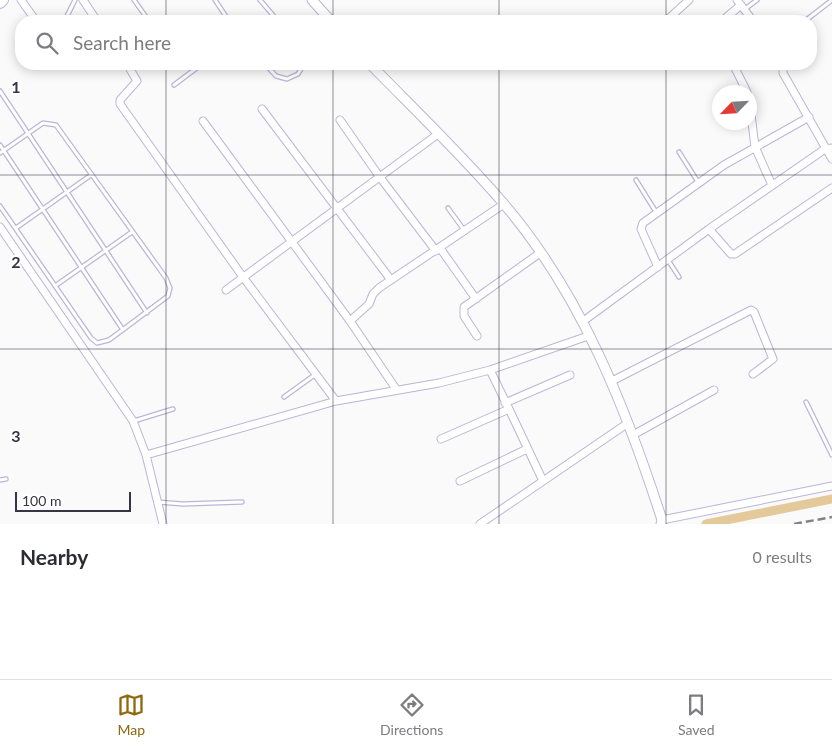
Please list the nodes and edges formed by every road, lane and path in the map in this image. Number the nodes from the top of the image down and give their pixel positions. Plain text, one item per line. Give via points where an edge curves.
1 (4, 0) edge
2 (21, 0) edge
3 (75, 0) edge
4 (82, 0) edge
5 (134, 0) edge
6 (215, 0) edge
7 (260, 0) edge
8 (312, 0) edge
9 (689, 0) edge
10 (757, 0) edge
11 (832, 0) edge
12 (0, 2) edge
13 (741, 5) edge
14 (32, 15) edge
15 (68, 15) edge
16 (93, 15) edge
17 (145, 15) edge
18 (225, 15) edge
19 (273, 15) edge
20 (326, 15) edge
21 (673, 15) edge
22 (729, 15) edge
23 (813, 15) edge
24 (131, 70) edge
25 (194, 70) edge
26 (270, 70) edge
27 (300, 70) edge
28 (376, 70) edge
29 (736, 70) edge
30 (783, 70) edge
31 (174, 85) dead end
32 (744, 85) edge
33 (0, 91) edge
34 (262, 109) dead end
35 (809, 117) junction
36 (340, 120) dead end
37 (203, 121) dead end
38 (753, 130) edge
39 (29, 132) junction
40 (438, 134) junction
41 (0, 145) edge
42 (755, 147) junction
43 (829, 149) edge
44 (2, 152) edge
45 (679, 152) dead end
46 (832, 159) edge
47 (91, 175) junction
48 (379, 176) junction
49 (636, 180) dead end
50 (699, 183) junction
51 (772, 185) junction
52 (832, 188) edge
53 (67, 191) junction
54 (504, 204) junction
55 (0, 206) edge
56 (337, 208) junction
57 (448, 208) dead end
58 (42, 209) junction
59 (656, 212) junction
60 (0, 227) edge
61 (16, 228) junction
62 (709, 229) junction
63 (465, 231) junction
64 (132, 232) junction
65 (291, 240) junction
66 (438, 249) junction
67 (106, 250) junction
68 (540, 254) junction
69 (668, 260) junction
70 (82, 267) junction
71 (658, 267) junction
72 (244, 277) junction
73 (679, 277) dead end
74 (392, 280) junction
75 (55, 286) junction
76 (226, 290) dead end
77 (476, 299) junction
78 (147, 312) junction
79 (350, 321) junction
80 (582, 322) junction
81 (123, 330) junction
82 (477, 336) dead end
83 (588, 336) junction
84 (490, 370) junction
85 (316, 374) junction
86 (753, 374) dead end
87 (570, 375) dead end
88 (612, 381) junction
89 (396, 389) junction
90 (714, 390) dead end
91 (284, 396) dead end
92 (336, 401) junction
93 (806, 402) dead end
94 (507, 406) junction
95 (173, 409) dead end
96 (133, 421) junction
97 (628, 423) junction
98 (633, 434) junction
99 (441, 440) dead end
100 (527, 449) junction
101 (146, 455) junction
102 (832, 455) edge
103 (6, 479) dead end
104 (0, 480) edge
105 (460, 481) dead end
106 (543, 481) junction
107 (832, 486) edge
108 (157, 502) junction
109 (242, 502) dead end
110 (662, 522) edge
111 (163, 524) edge
112 (480, 524) edge

1 - 12 main road
2 - 14 street
3 - 15 lane
4 - 16 street
5 - 17 lane
6 - 18 lane
7 - 19 lane
8 - 20 street
9 - 21 street
10 - 13 lane
11 - 23 lane
13 - 22 street
24 - 72 street via 137,81 120,104
25 - 31 lane
26 - 27 lane via 276,76 287,79
28 - 40 street
29 - 32 street
30 - 35 street
33 - 39 lane
34 - 56 street
35 - 42 street
35 - 43 street
36 - 48 street
37 - 65 street
38 - 42 street
39 - 44 lane
39 - 47 lane via 43,123 56,124
39 - 53 lane
40 - 48 street
40 - 54 street
41 - 44 lane
42 - 50 street
42 - 51 street
43 - 46 street
43 - 51 street
44 - 58 lane
45 - 50 lane
47 - 53 lane
47 - 64 lane
48 - 56 street
48 - 66 street
49 - 59 lane
50 - 59 street
51 - 62 street
52 - 62 street via 735,254 731,254
53 - 58 lane
53 - 67 lane
54 - 63 street
54 - 68 street
55 - 61 lane
56 - 65 street
56 - 74 street
57 - 63 lane
58 - 61 lane
58 - 70 lane
59 - 71 street via 641,229
60 - 96 street
61 - 75 lane
62 - 69 street
63 - 66 street
64 - 67 lane
64 - 78 lane via 170,288 163,302
65 - 72 street
65 - 79 street
66 - 74 street
66 - 77 street
67 - 70 lane
67 - 78 lane
68 - 77 street
68 - 80 street
69 - 71 street
69 - 73 lane
70 - 75 lane
70 - 81 lane
71 - 80 street
72 - 76 street
72 - 85 street
74 - 79 street via 379,288 369,304
75 - 81 lane via 97,343 109,340
77 - 82 street via 462,312
78 - 81 lane
79 - 89 street
80 - 83 street
83 - 84 street
83 - 88 street
84 - 89 street via 439,383
84 - 94 street
85 - 91 lane
85 - 92 street
86 - 88 street via 773,359 751,310
87 - 94 street
88 - 97 street
89 - 92 street
90 - 98 street
92 - 101 street
93 - 102 lane
94 - 99 street
94 - 100 street
95 - 96 lane
96 - 101 street
97 - 98 street
97 - 106 street
98 - 110 street
100 - 105 street
100 - 106 street
101 - 108 street
103 - 104 lane
106 - 112 street
107 - 110 street
108 - 109 lane
108 - 111 street

